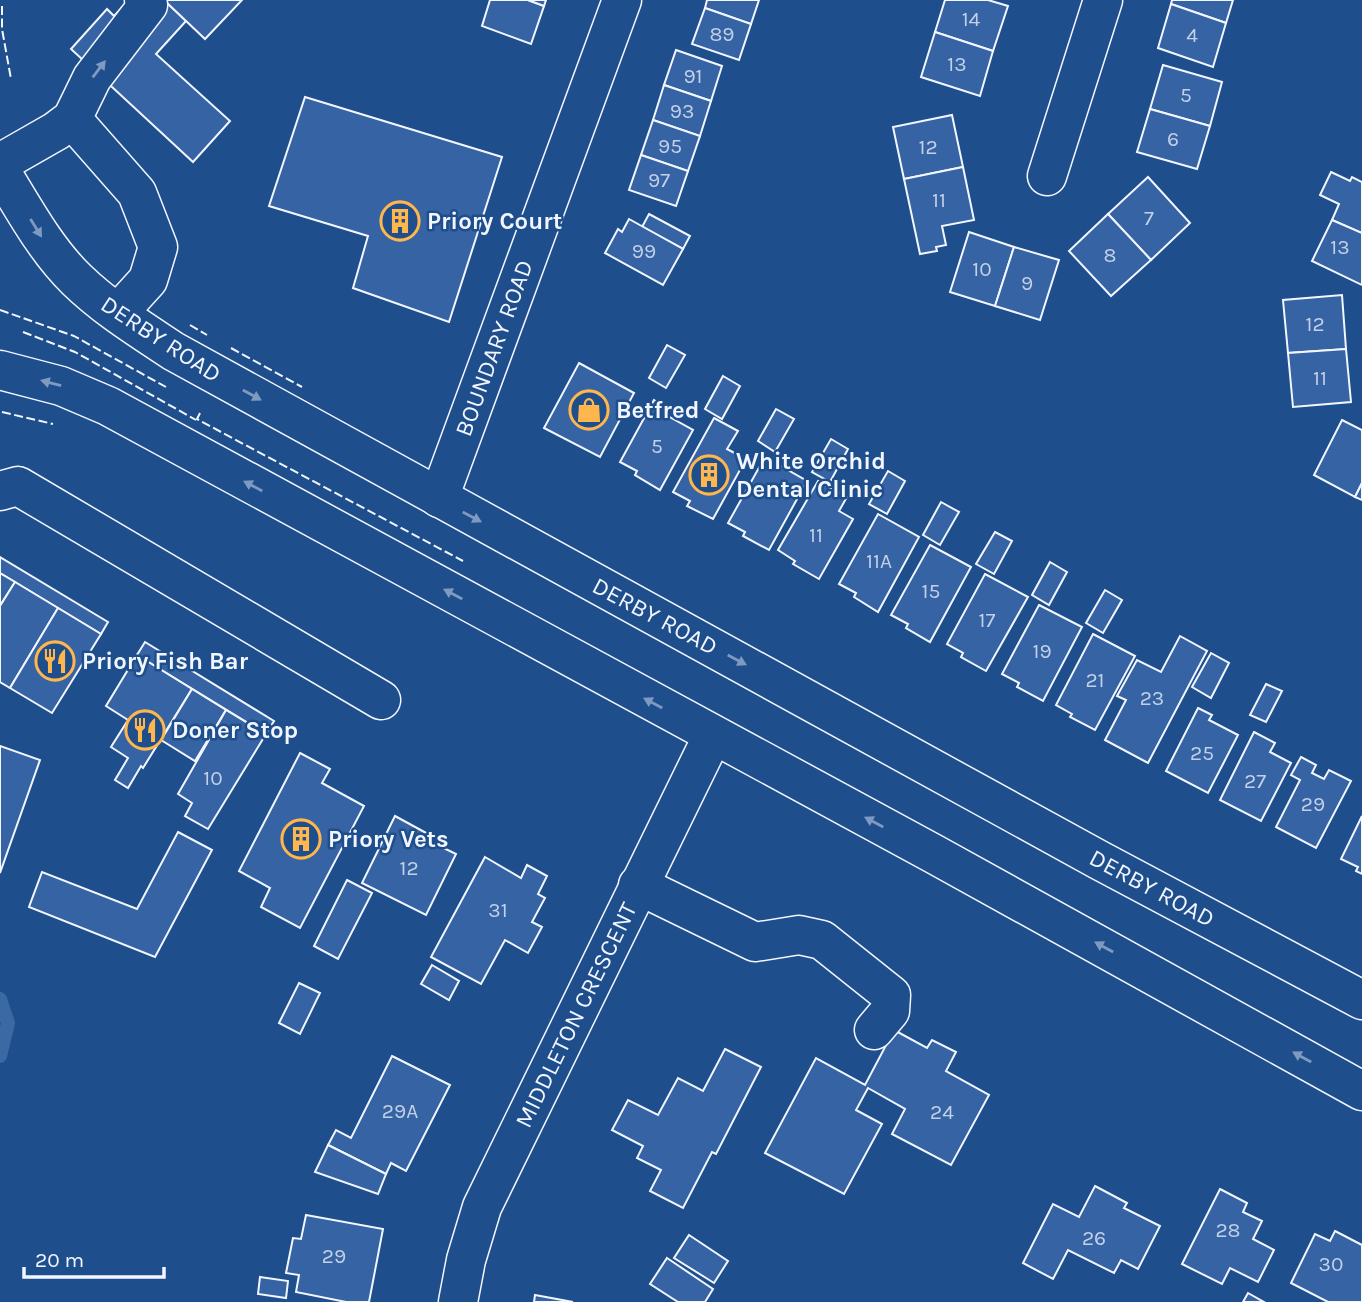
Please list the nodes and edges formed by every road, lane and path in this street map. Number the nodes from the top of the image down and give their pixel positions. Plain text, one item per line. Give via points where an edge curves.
1 (144, 0) edge
2 (622, 0) edge
3 (1103, 0) edge
4 (72, 119) junction
5 (0, 163) edge
6 (0, 170) edge
7 (1047, 176) dead end
8 (118, 313) junction
9 (0, 370) edge
10 (0, 491) edge
11 (439, 498) junction
12 (381, 700) dead end
13 (713, 735) junction
14 (638, 885) junction
15 (1362, 999) edge
16 (874, 1030) dead end
17 (1362, 1091) edge
18 (458, 1302) edge

4 -> 1 main road via 92,78 148,5
2 - 11 main road, BOUNDARY ROAD
3 - 7 main road
4 - 5 main road
4 - 8 main road via 137,193 158,247 148,280
6 -> 8 main road, DERBY ROAD via 45,242 75,279
8 -> 11 main road, DERBY ROAD via 204,369
13 -> 9 main road via 108,406 61,386
10 - 12 main road via 18,486
11 -> 15 main road, DERBY ROAD
13 - 14 main road, MIDDLETON CRESCENT
17 -> 13 main road
14 - 16 main road via 755,942 799,935 822,940 891,995 890,1011
14 - 18 main road, MIDDLETON CRESCENT via 482,1207

